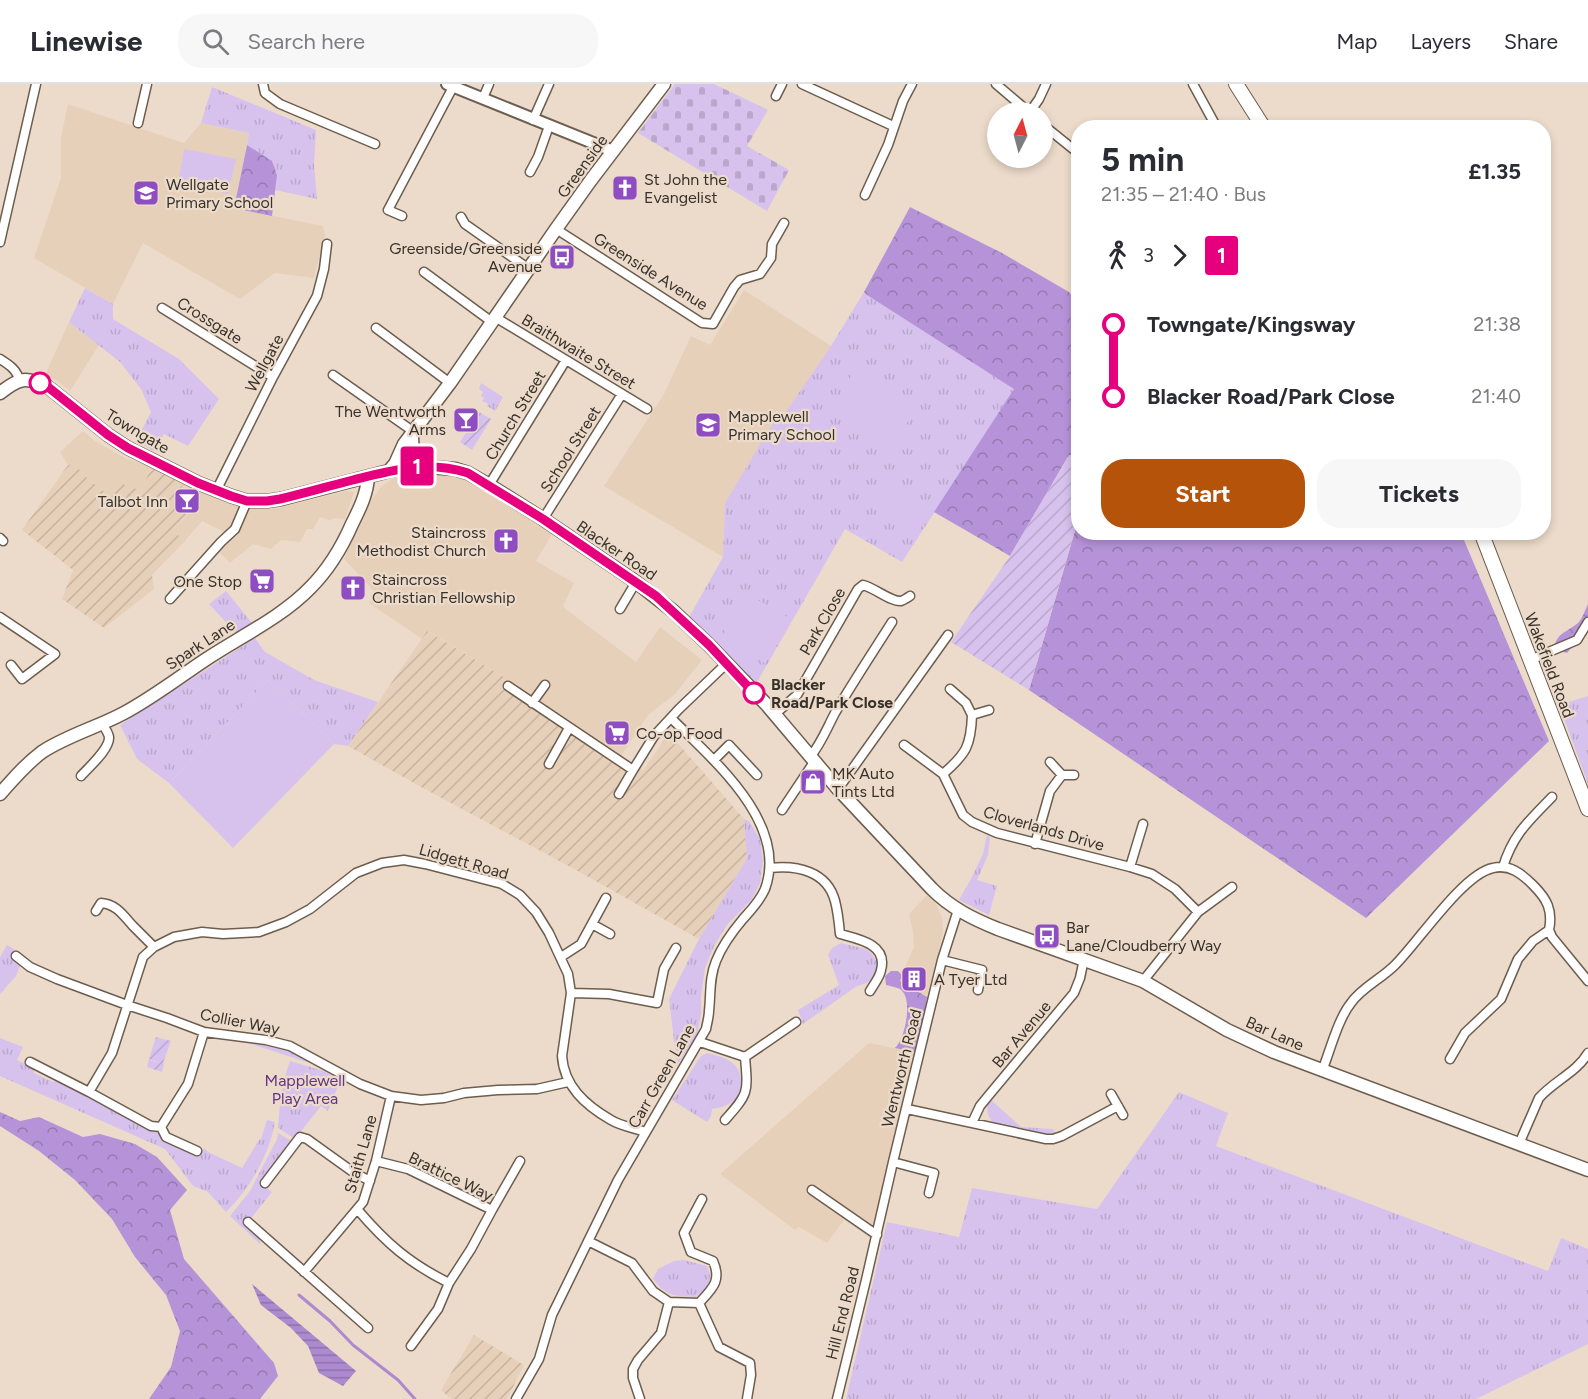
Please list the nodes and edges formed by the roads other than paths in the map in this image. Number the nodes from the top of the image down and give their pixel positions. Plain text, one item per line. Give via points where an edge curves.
1 (36, 84) edge
2 (147, 84) edge
3 (262, 84) edge
4 (489, 84) edge
5 (549, 84) edge
6 (664, 84) edge
7 (782, 84) edge
8 (802, 84) edge
9 (912, 84) edge
10 (996, 84) edge
11 (1046, 84) edge
12 (1193, 84) edge
13 (1236, 84) edge
14 (450, 85) edge
15 (776, 96) dead end
16 (483, 98) junction
17 (1017, 102) edge
18 (1037, 102) edge
19 (533, 120) junction
20 (1213, 120) edge
21 (1259, 120) edge
22 (138, 123) dead end
23 (549, 126) junction
24 (893, 126) junction
25 (1053, 133) edge
26 (375, 144) dead end
27 (1071, 147) edge
28 (613, 151) junction
29 (530, 172) dead end
30 (865, 195) dead end
31 (3, 214) edge
32 (402, 216) dead end
33 (461, 217) dead end
34 (784, 223) dead end
35 (556, 228) junction
36 (0, 242) edge
37 (327, 244) dead end
38 (529, 269) junction
39 (424, 272) dead end
40 (162, 308) dead end
41 (493, 320) junction
42 (376, 327) dead end
43 (0, 359) edge
44 (566, 360) junction
45 (333, 375) dead end
46 (273, 377) junction
47 (18, 381) junction
48 (450, 383) junction
49 (0, 393) edge
50 (622, 394) junction
51 (647, 409) dead end
52 (413, 434) junction
53 (416, 466) junction
54 (389, 471) junction
55 (368, 477) junction
56 (489, 485) junction
57 (216, 491) junction
58 (247, 501) junction
59 (543, 519) junction
60 (1484, 540) edge
61 (636, 582) junction
62 (910, 597) dead end
63 (170, 599) dead end
64 (620, 609) dead end
65 (0, 617) edge
66 (892, 622) dead end
67 (1588, 622) edge
68 (948, 634) dead end
69 (1530, 660) junction
70 (726, 664) junction
71 (11, 666) dead end
72 (544, 685) dead end
73 (508, 686) dead end
74 (950, 689) dead end
75 (532, 703) junction
76 (989, 710) dead end
77 (775, 714) junction
78 (972, 715) junction
79 (671, 718) junction
80 (102, 724) junction
81 (569, 728) junction
82 (904, 745) dead end
83 (714, 760) junction
84 (812, 760) junction
85 (1050, 762) dead end
86 (549, 764) dead end
87 (633, 770) junction
88 (943, 774) junction
89 (757, 775) dead end
90 (1062, 775) junction
91 (1074, 775) dead end
92 (81, 776) dead end
93 (838, 789) junction
94 (0, 794) edge
95 (619, 794) dead end
96 (1552, 797) dead end
97 (1588, 809) edge
98 (782, 810) dead end
99 (1143, 824) dead end
100 (1035, 843) junction
101 (1130, 867) junction
102 (1503, 867) junction
103 (770, 868) junction
104 (1232, 886) dead end
105 (606, 898) dead end
106 (958, 910) junction
107 (96, 911) dead end
108 (1198, 912) junction
109 (592, 924) junction
110 (1549, 930) junction
111 (610, 934) dead end
112 (154, 947) junction
113 (676, 948) dead end
114 (16, 956) dead end
115 (561, 957) junction
116 (1084, 959) junction
117 (942, 960) junction
118 (1143, 981) junction
119 (1588, 981) edge
120 (978, 990) dead end
121 (870, 991) dead end
122 (571, 993) junction
123 (127, 1005) junction
124 (796, 1022) dead end
125 (204, 1032) junction
126 (700, 1042) junction
127 (1588, 1053) edge
128 (745, 1058) junction
129 (1450, 1059) dead end
130 (30, 1062) dead end
131 (1322, 1071) junction
132 (568, 1082) junction
133 (89, 1092) junction
134 (1111, 1094) dead end
135 (391, 1096) junction
136 (1118, 1106) junction
137 (907, 1109) junction
138 (1123, 1115) dead end
139 (725, 1120) dead end
140 (972, 1123) junction
141 (161, 1127) junction
142 (646, 1132) junction
143 (1519, 1144) junction
144 (197, 1151) dead end
145 (376, 1161) junction
146 (520, 1161) dead end
147 (893, 1162) junction
148 (1588, 1170) edge
149 (370, 1181) junction
150 (265, 1182) dead end
151 (812, 1190) dead end
152 (929, 1193) dead end
153 (702, 1199) dead end
154 (357, 1209) junction
155 (492, 1210) junction
156 (248, 1222) dead end
157 (877, 1235) junction
158 (588, 1241) junction
159 (304, 1272) junction
160 (450, 1282) junction
161 (669, 1302) junction
162 (699, 1303) junction
163 (368, 1328) dead end
164 (411, 1346) dead end
165 (516, 1399) edge
166 (640, 1399) edge
167 (747, 1399) edge
168 (837, 1399) edge

1 - 31 street
2 - 22 street
3 - 26 street via 265,93 280,104
4 - 16 street
5 - 19 street
6 - 28 main road, Greenside
7 - 15 street
8 - 24 street
9 - 24 street
10 - 17 street
11 - 18 street
12 - 20 street
13 - 21 main road
14 - 16 street
14 - 32 street via 388,210
16 - 19 street
19 - 23 street
23 - 28 street
23 - 29 street
24 - 30 street
25 - 27 street
28 - 35 main road, Greenside
31 - 36 street
33 - 38 street via 465,224
34 - 35 street, Greenside Avenue via 772,244 771,258 760,274 740,280 713,324 702,323
35 - 38 main road, Greenside
37 - 46 street, Wellgate via 316,296
38 - 41 main road, Greenside
39 - 41 street
40 - 46 street, Crossgate
41 - 44 street, Braithwaite Street
41 - 48 main road, Greenside
42 - 48 street
43 - 47 street via 16,371
44 - 50 street, Braithwaite Street
44 - 56 street, Church Street
45 - 52 street
46 - 57 street, Wellgate
47 - 49 main road
47 - 57 main road, Towngate via 33,380 48,387 128,448
48 - 52 main road, Greenside
50 - 51 street, Braithwaite Street
50 - 59 street, School Street
52 - 53 main road
52 - 54 main road, Greenside
53 - 54 main road, Blacker Road
53 - 56 main road, Blacker Road via 455,469
54 - 55 main road, Towngate
55 - 58 main road, Towngate via 280,499
55 - 80 main road, Spark Lane via 362,504 346,538 310,588 280,613 140,704
56 - 59 main road, Blacker Road
57 - 58 main road, Towngate
58 - 63 street via 235,530
59 - 61 main road, Blacker Road
60 - 69 main road, Wakefield Road
61 - 64 street
61 - 70 main road, Blacker Road via 673,611
62 - 77 street, Park Close via 892,600 868,586 858,588 796,695
65 - 71 street via 55,654 22,679
66 - 84 street via 834,715
67 - 69 street via 1577,640
68 - 93 street
69 - 97 main road, Wakefield Road
70 - 77 main road, Blacker Road
70 - 79 street
72 - 75 street
73 - 75 street
74 - 78 street via 966,703
75 - 81 street
76 - 78 street
77 - 84 main road, Blacker Road
78 - 88 street via 972,729 963,755
79 - 83 street, Carr Green Lane
79 - 87 street via 654,736
80 - 92 street via 109,735 108,743
80 - 94 main road, Spark Lane via 39,754
81 - 86 street
81 - 87 street
82 - 88 street, Cloverlands Drive
83 - 89 street via 729,745
83 - 103 street, Carr Green Lane via 754,813 766,837
84 - 93 main road, Blacker Road
84 - 98 street
85 - 90 street
87 - 95 street
88 - 100 street, Cloverlands Drive via 963,815 972,822
90 - 91 street
90 - 100 street via 1050,791
93 - 106 main road, Blacker Road via 932,889
96 - 102 street via 1515,836
99 - 101 street
100 - 101 street, Cloverlands Drive
101 - 108 street, Cloverlands Drive via 1164,881
102 - 110 street via 1516,870 1540,892 1550,910
102 - 131 street via 1488,869 1472,880 1450,900 1395,966 1351,1002
103 - 121 street via 800,868 826,883 835,901 840,934 868,942 880,954 881,972
103 - 126 street, Carr Green Lane via 765,890 730,935 715,962 710,1011
104 - 108 street
105 - 109 street
106 - 116 main road, Bar Lane via 975,920
106 - 117 street, Wentworth Road
107 - 112 street via 101,903 110,904
108 - 118 street
109 - 111 street
109 - 115 street via 581,944
110 - 119 street
110 - 129 street via 1518,959 1501,999 1465,1033
112 - 115 street, Lidgett Road via 174,937 202,932 259,932 310,909 356,873 404,860 502,884 520,895 536,912
112 - 123 street via 143,957
113 - 122 street via 664,969 657,1003 609,994
114 - 123 street, Collier Way via 48,975
115 - 122 street, Lidgett Road
116 - 118 main road, Bar Lane
116 - 140 street, Bar Avenue via 1074,993 980,1106
117 - 120 street via 982,970
117 - 137 street, Wentworth Road
118 - 131 main road, Bar Lane via 1254,1044
122 - 132 street, Lidgett Road via 562,1056
123 - 125 street, Collier Way
123 - 133 street via 112,1053
124 - 128 street
125 - 135 street, Collier Way via 290,1046
125 - 141 street via 188,1084
126 - 128 street
126 - 142 street, Carr Green Lane
127 - 143 street via 1539,1098
128 - 139 street via 747,1086 743,1100
130 - 133 street
131 - 143 main road, Bar Lane
132 - 135 street, Collier Way via 537,1089 421,1100
132 - 142 street via 578,1096 612,1120
133 - 141 street via 151,1126
134 - 136 street
135 - 145 street, Staith Lane
136 - 138 street
136 - 140 street via 1053,1139
137 - 140 street
137 - 147 street, Wentworth Road
141 - 144 street via 166,1137
142 - 158 street, Carr Green Lane
143 - 148 main road, Bar Lane
145 - 149 street, Staith Lane
145 - 155 street, Brattice Way via 408,1169
146 - 155 street
147 - 152 street via 934,1173
147 - 157 street, Wentworth Road
149 - 150 street via 300,1137
149 - 154 street, Staith Lane
151 - 157 street
153 - 162 street via 684,1233 691,1252 713,1261 717,1281
154 - 159 street, Staith Lane
154 - 160 street via 380,1236 411,1262
155 - 160 street, Brattice Way
156 - 159 street
157 - 168 street, Hill End Road
158 - 161 street via 632,1263 653,1291
158 - 165 street, Carr Green Lane via 552,1315 539,1359
159 - 163 street
160 - 164 street, Brattice Way via 438,1309
161 - 162 street
161 - 166 street via 661,1333 633,1369
162 - 167 street via 719,1347 750,1363

